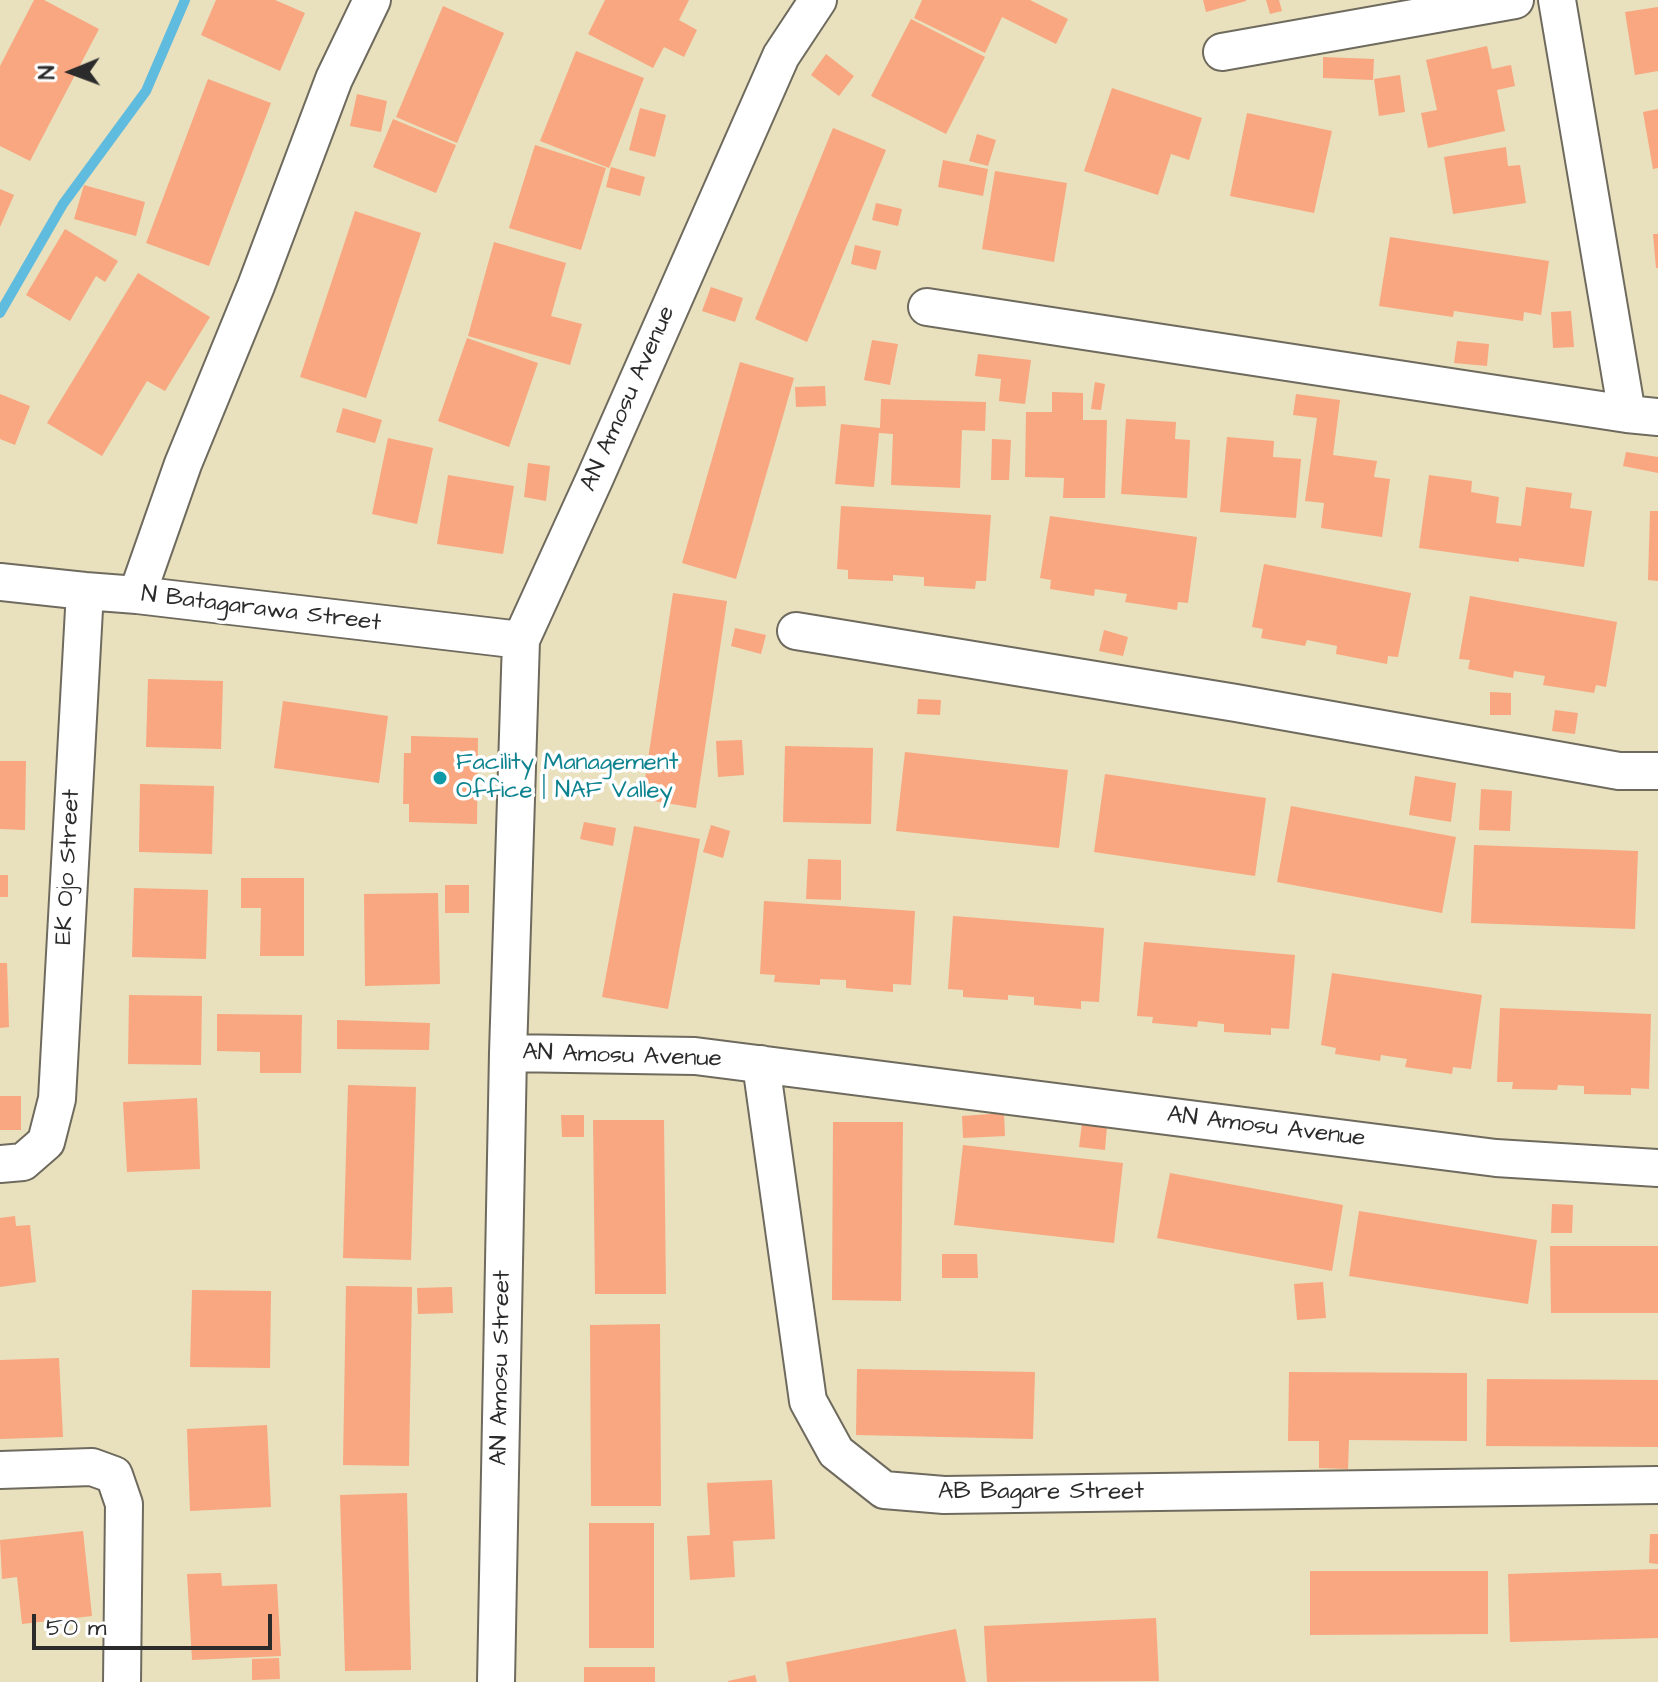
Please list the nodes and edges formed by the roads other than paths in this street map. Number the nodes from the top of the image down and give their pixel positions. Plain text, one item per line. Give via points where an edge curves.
1 (372, 0) edge
2 (818, 0) edge
3 (1515, 0) edge
4 (1557, 0) edge
5 (1222, 52) dead end
6 (927, 307) dead end
7 (1642, 416) edge
8 (0, 582) edge
9 (85, 591) junction
10 (137, 595) junction
11 (796, 631) dead end
12 (521, 640) junction
13 (1658, 771) edge
14 (508, 1053) junction
15 (761, 1064) junction
16 (0, 1164) edge
17 (1658, 1168) edge
18 (0, 1470) edge
19 (1658, 1485) edge
20 (122, 1682) edge
21 (496, 1682) edge

1 - 10 street via 334,79
2 - 12 street, AN Amosu Avenue via 781,56
3 - 5 street
4 - 7 street
6 - 7 street
8 - 9 street, N Batagarawa Street
9 - 10 street, N Batagarawa Street
9 - 16 street, EK Ojo Street via 57,1099 46,1142 23,1162
10 - 12 street, N Batagarawa Street
11 - 13 street via 1619,771
12 - 14 street, AN Amosu Avenue
14 - 15 street, AN Amosu Avenue via 695,1056
14 - 21 street, AN Amosu Street
15 - 17 street, AN Amosu Avenue via 1496,1158
15 - 19 street, AB Bagare Street via 808,1401 836,1452 884,1490 944,1495
18 - 20 street via 92,1467 114,1475 124,1504

